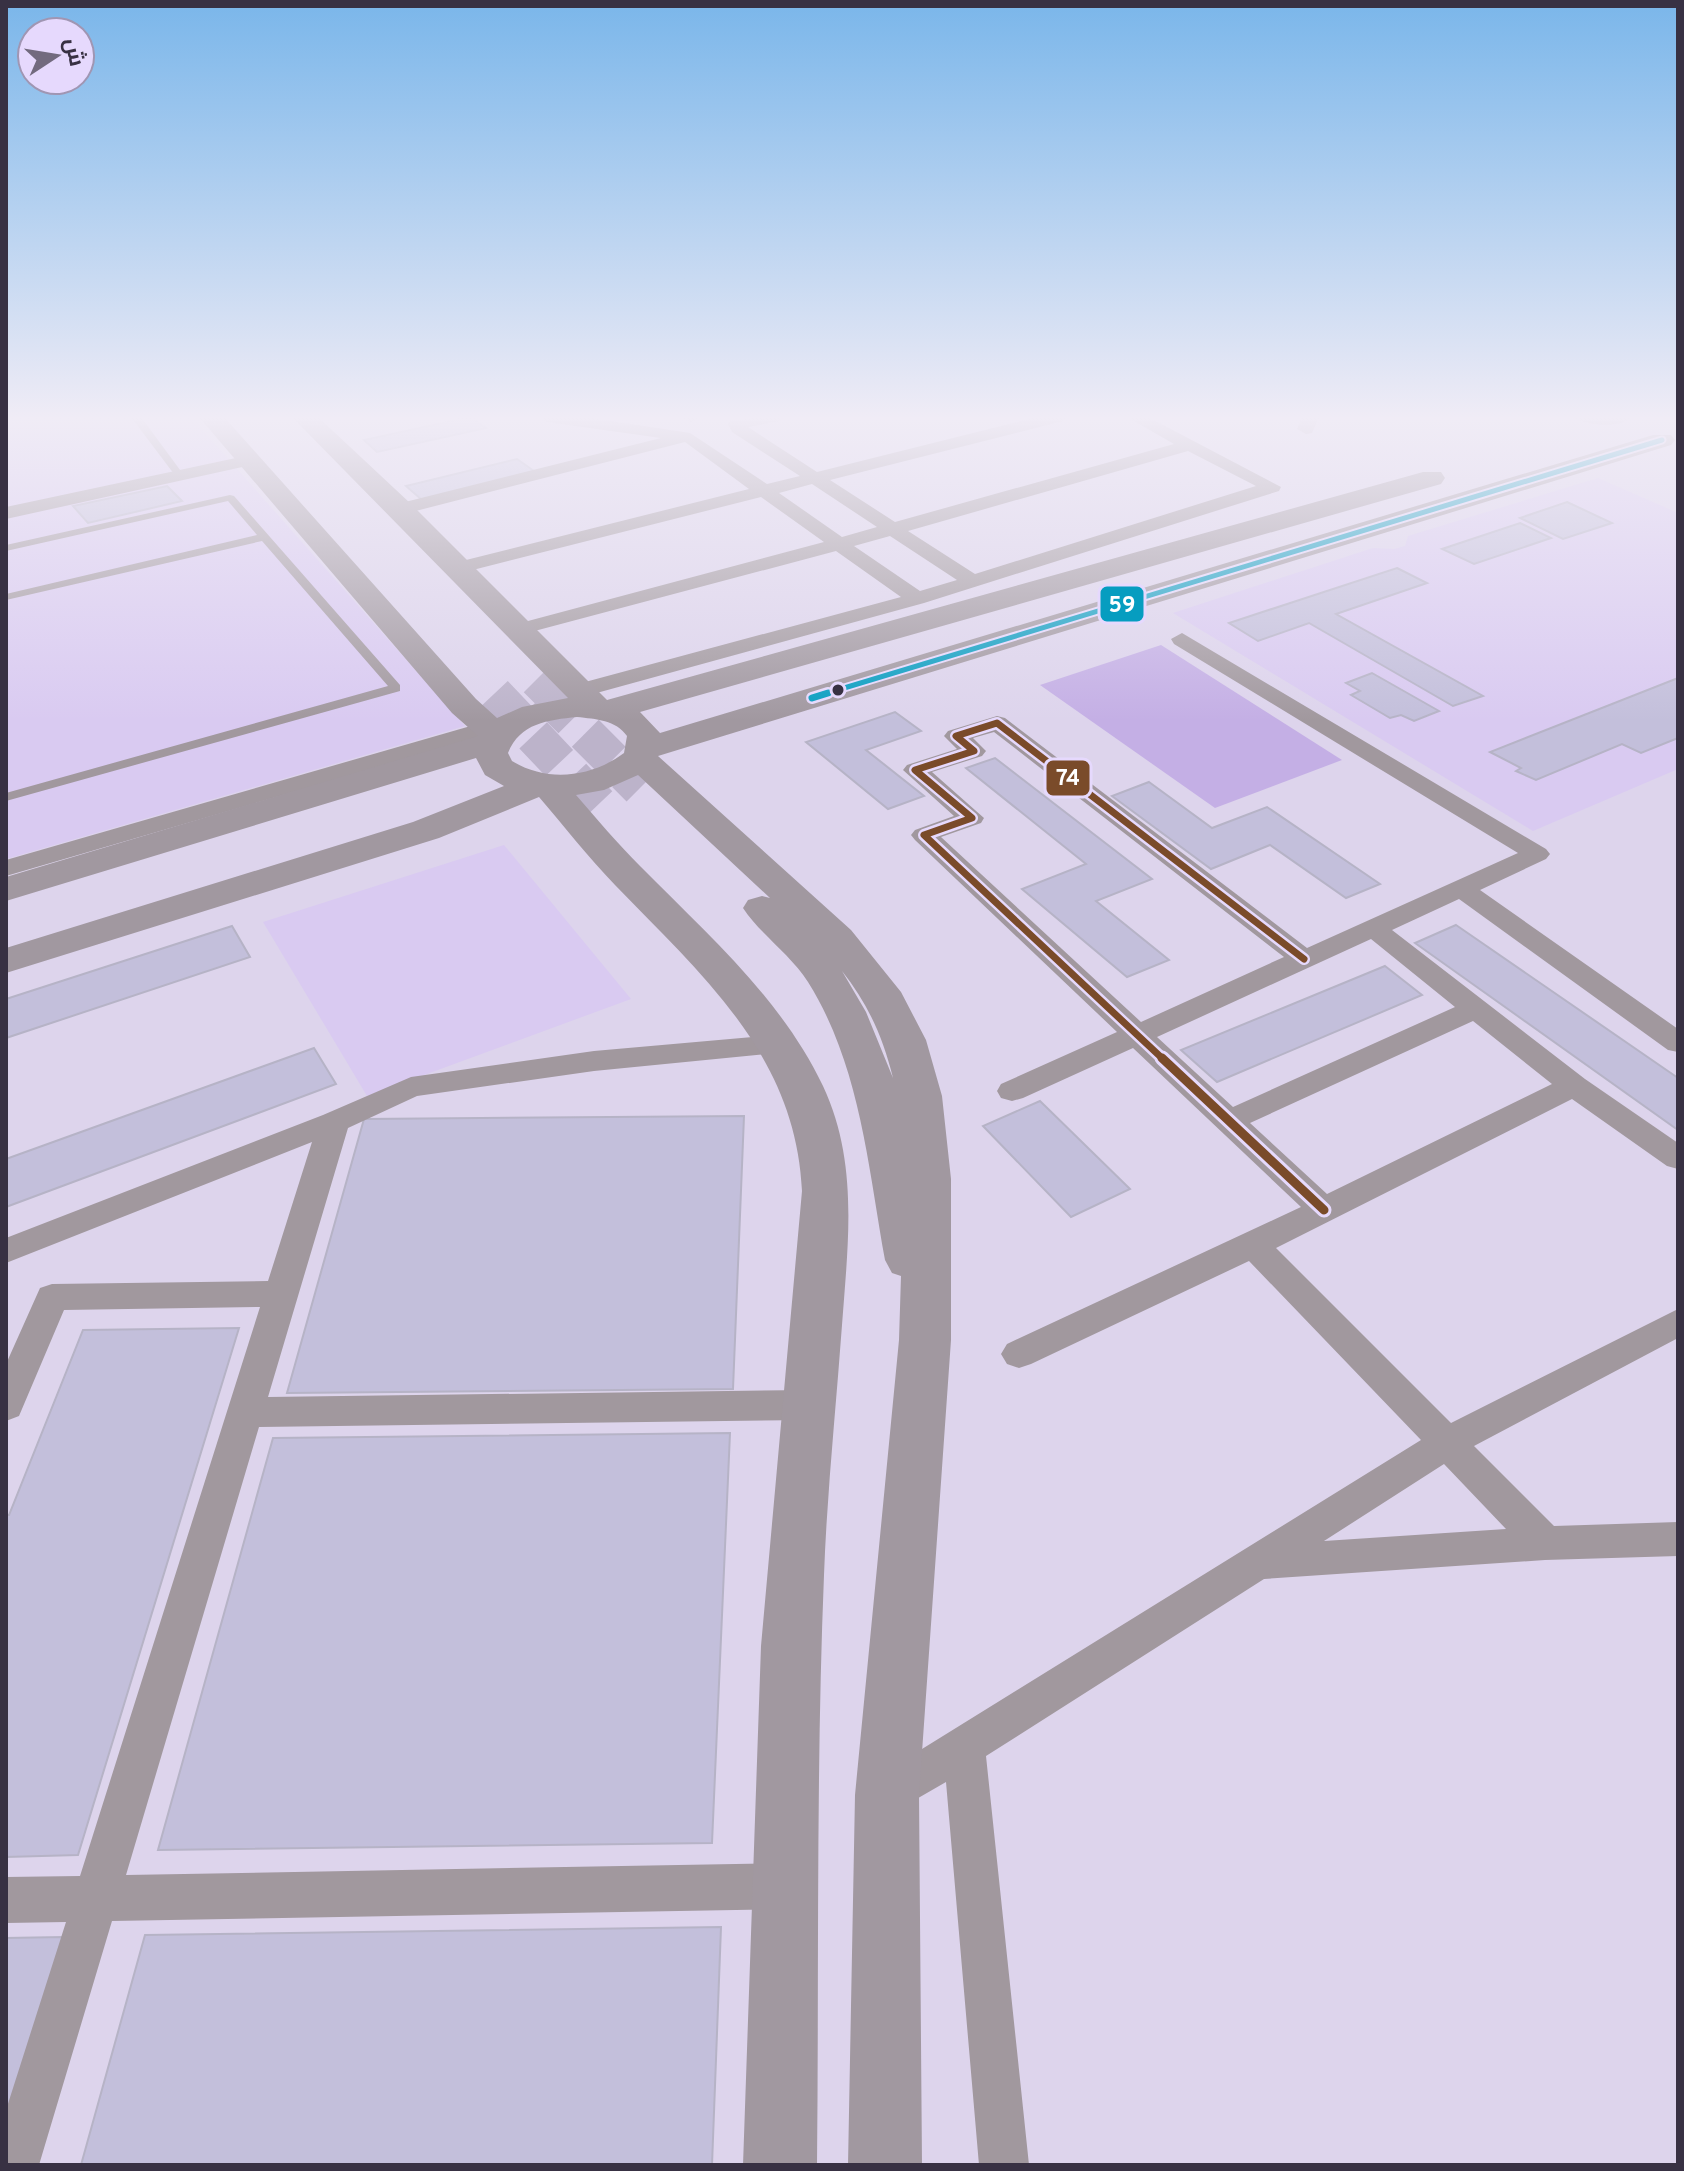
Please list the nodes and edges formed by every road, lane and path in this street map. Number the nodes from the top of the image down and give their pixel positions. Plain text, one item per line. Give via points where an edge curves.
1 (139, 518) edge
2 (248, 518) edge
3 (301, 518) edge
4 (327, 518) edge
5 (370, 518) edge
6 (409, 518) edge
7 (658, 518) edge
8 (802, 518) edge
9 (876, 518) edge
10 (930, 518) edge
11 (1172, 518) edge
12 (1282, 518) edge
13 (1373, 518) edge
14 (892, 529) junction
15 (264, 537) junction
16 (839, 544) junction
17 (6, 548) edge
18 (457, 568) junction
19 (972, 581) junction
20 (8, 593) edge
21 (917, 599) junction
22 (520, 629) junction
23 (442, 639) dead end
24 (1182, 639) dead end
25 (534, 682) tunnel mouth
26 (595, 703) junction
27 (495, 733) junction
28 (641, 765) junction
29 (543, 786) junction
30 (6, 797) edge
31 (599, 805) tunnel mouth
32 (6, 868) edge
33 (1460, 888) junction
34 (6, 889) edge
35 (1373, 928) junction
36 (1304, 959) junction
37 (6, 961) edge
38 (1475, 1009) junction
39 (1137, 1035) junction
40 (1678, 1043) edge
41 (776, 1045) junction
42 (1574, 1086) junction
43 (1012, 1091) dead end
44 (1228, 1121) junction
45 (334, 1122) junction
46 (1678, 1158) edge
47 (828, 1193) junction
48 (1324, 1210) junction
49 (1253, 1245) junction
50 (6, 1251) edge
51 (281, 1294) junction
52 (1678, 1322) edge
53 (1019, 1354) dead end
54 (810, 1405) junction
55 (6, 1406) edge
56 (245, 1412) junction
57 (1448, 1442) junction
58 (1678, 1539) edge
59 (1545, 1543) junction
60 (1258, 1563) junction
61 (964, 1746) junction
62 (887, 1795) junction
63 (787, 1886) junction
64 (96, 1898) junction
65 (6, 1900) edge
66 (14, 2165) edge
67 (780, 2165) edge
68 (885, 2165) edge
69 (1004, 2165) edge

1 - 17 lane
2 - 15 lane
3 - 27 main road via 464,706
4 - 23 main road
5 - 25 main road
6 - 18 main road
7 - 18 street
8 - 16 street
9 - 14 street
10 - 14 street
11 - 19 street
12 - 26 main road
13 - 28 main road
14 - 16 street
14 - 19 street
15 - 20 lane
15 - 30 lane via 396,688
16 - 21 street
16 - 22 street
18 - 22 main road
19 - 21 street
21 - 26 street
22 - 26 main road
24 - 33 street via 1537,854
26 - 27 main road via 545,711
26 - 28 main road via 633,722 643,733
27 - 29 main road via 495,764 507,775
27 - 32 street
27 - 34 main road
28 - 29 main road via 571,787
28 - 62 main road via 750,856 837,939 880,992 905,1040 925,1125 925,1340
29 - 37 main road via 426,830
29 - 41 main road via 733,983
31 - 47 main road via 727,940 786,1016 829,1105 837,1144
33 - 35 street
33 - 40 street
35 - 36 street
35 - 38 street
36 - 39 street
36 - 39 street via 997,723 956,736 974,751 915,770 972,818 924,835
38 - 42 street
38 - 44 street
39 - 43 street
39 - 44 street
41 - 45 street via 594,1061 411,1087
41 - 47 main road via 815,1122
42 - 46 street
42 - 48 street
44 - 48 street
45 - 50 street
45 - 51 street
47 - 54 main road
48 - 49 street
49 - 53 street
49 - 57 street
51 - 55 street via 52,1297
51 - 56 street
52 - 57 street
54 - 56 street
54 - 63 main road via 785,1778
56 - 64 street
57 - 59 street
57 - 60 street
58 - 59 street
59 - 60 street
60 - 61 street
61 - 62 street
61 - 69 street
62 - 68 main road
63 - 64 street
63 - 67 main road
64 - 65 street
64 - 66 street

